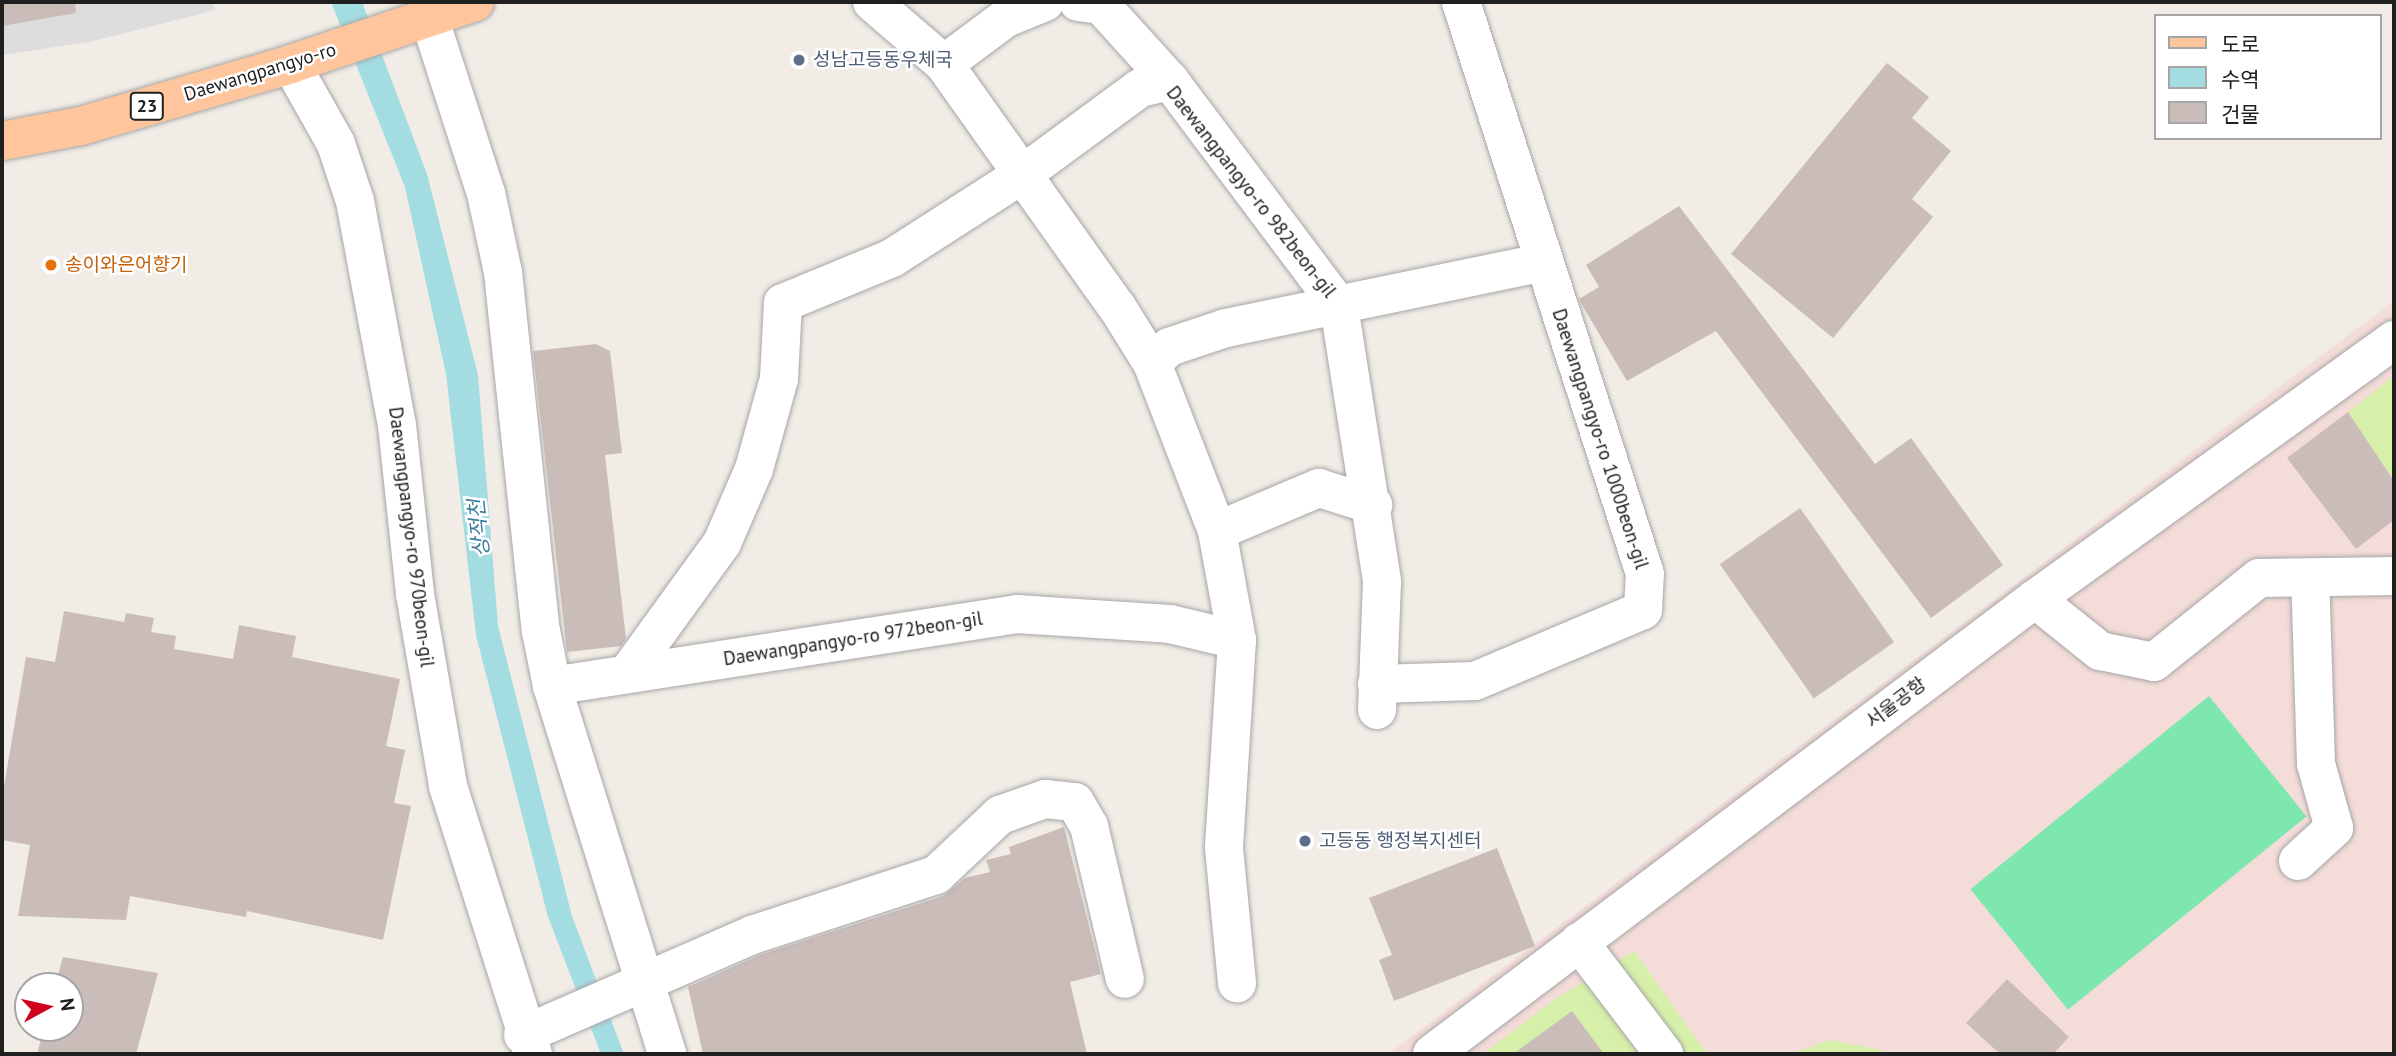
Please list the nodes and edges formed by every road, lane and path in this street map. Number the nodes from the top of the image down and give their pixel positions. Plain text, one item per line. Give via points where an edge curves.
1 (475, 2) edge
2 (872, 2) edge
3 (1045, 2) edge
4 (1078, 2) edge
5 (1461, 2) edge
6 (418, 21) junction
7 (300, 61) junction
8 (944, 64) junction
9 (1170, 80) junction
10 (2, 141) edge
11 (1023, 174) junction
12 (1544, 262) junction
13 (1339, 306) junction
14 (2394, 340) edge
15 (1152, 363) junction
16 (1373, 505) junction
17 (1217, 531) junction
18 (2394, 576) edge
19 (2310, 578) junction
20 (2035, 599) junction
21 (1237, 640) junction
22 (630, 670) junction
23 (552, 686) junction
24 (1377, 697) joint
25 (2298, 861) dead end
26 (1579, 942) junction
27 (1125, 979) dead end
28 (1237, 983) dead end
29 (634, 985) junction
30 (531, 1038) edge
31 (667, 1054) edge
32 (1432, 1054) edge
33 (1664, 1054) edge

1 - 6 main road, Daewangpangyo-ro / 23
2 - 8 street
3 - 8 street via 1006,18
4 - 9 street via 1101,5
5 - 12 street, Daewangpangyo-ro 1000beon-gil
6 - 7 main road, Daewangpangyo-ro / 23
6 - 23 street via 486,193 503,272 541,631
7 - 10 main road, Daewangpangyo-ro / 23 via 81,126
7 - 30 street, Daewangpangyo-ro 970beon-gil via 355,201 397,425 415,594 448,786
8 - 11 street
9 - 11 street, Daewangpangyo-ro 982beon-gil via 1140,88
9 - 13 street, Daewangpangyo-ro 982beon-gil
11 - 15 street
11 - 22 street, Daewangpangyo-ro 982beon-gil via 892,258 783,303 779,379 749,480 722,543
12 - 13 street, Daewangpangyo-ro 982beon-gil
12 - 24 street, Daewangpangyo-ro 1000beon-gil via 1645,574 1643,610 1475,681
13 - 15 street, Daewangpangyo-ro 982beon-gil via 1226,328 1169,347
13 - 16 street, Daewangpangyo-ro 982beon-gil
14 - 20 street, 서울공항
15 - 17 street
16 - 17 street via 1319,488
16 - 24 street, Daewangpangyo-ro 982beon-gil via 1382,582
17 - 21 street
18 - 19 street
19 - 20 street via 2259,578 2154,662 2100,651
19 - 25 street via 2316,764 2334,828
20 - 26 street, 서울공항
21 - 22 street, Daewangpangyo-ro 972beon-gil via 1170,624 1017,614 856,635 766,656
21 - 28 street via 1224,849
22 - 23 street, Daewangpangyo-ro 972beon-gil
23 - 29 street via 578,753
26 - 32 street, 서울공항
26 - 33 street
27 - 29 street via 1089,826 1074,802 1045,799 1000,815 936,875 824,908
29 - 30 street
29 - 31 street

